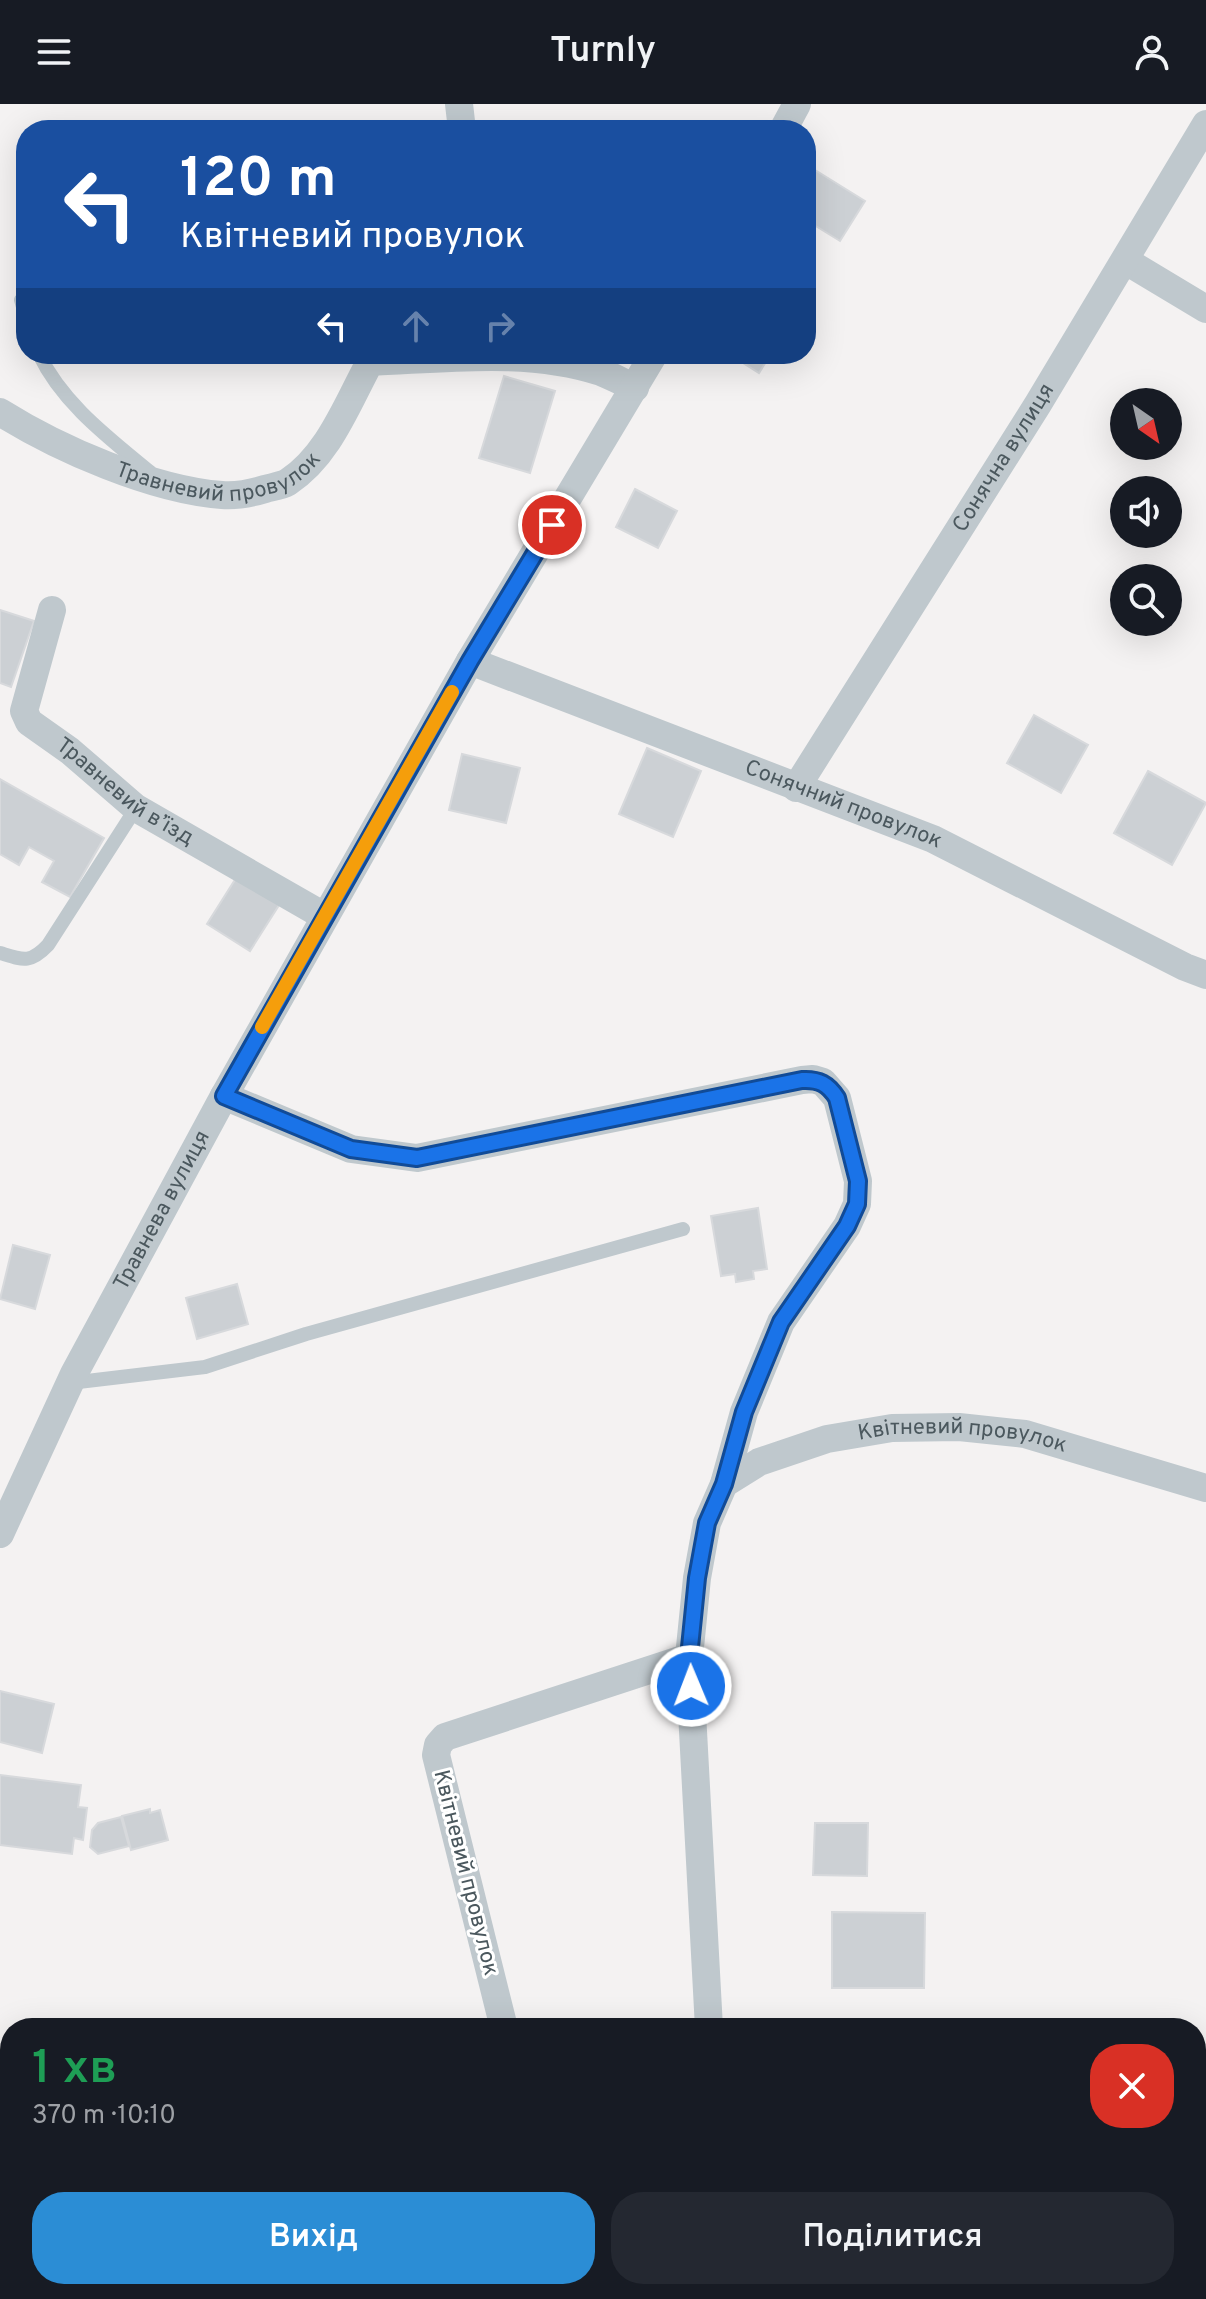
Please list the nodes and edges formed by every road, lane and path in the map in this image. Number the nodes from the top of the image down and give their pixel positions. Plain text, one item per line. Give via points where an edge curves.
1 (1206, 124) edge
2 (1126, 261) junction
3 (1206, 309) edge
4 (44, 364) edge
5 (364, 364) edge
6 (563, 364) edge
7 (648, 364) edge
8 (635, 388) junction
9 (0, 412) edge
10 (166, 485) junction
11 (52, 610) dead end
12 (470, 661) junction
13 (796, 788) junction
14 (136, 808) junction
15 (324, 916) junction
16 (0, 953) edge
17 (1206, 975) edge
18 (224, 1096) junction
19 (683, 1229) dead end
20 (70, 1383) junction
21 (724, 1484) junction
22 (1206, 1488) edge
23 (0, 1534) edge
24 (689, 1657) junction
25 (502, 2018) edge
26 (708, 2018) edge

1 - 2 street, Сонячна вулиця
2 - 3 street
2 - 13 street, Сонячна вулиця
4 - 10 lane via 75,405
5 - 10 street, Травневий провулок via 334,431 313,461 286,484 224,495
6 - 8 street, Травневий провулок via 603,372
7 - 8 street, Травнева вулиця
8 - 12 street, Травнева вулиця
9 - 10 street, Травневий провулок via 111,466
11 - 14 street, Травневий в’їзд via 24,711 29,722
12 - 13 street, Сонячний провулок
12 - 15 street, Травнева вулиця
13 - 17 street, Сонячний провулок via 933,839
14 - 15 street, Травневий в’їзд
14 - 16 lane via 48,945 36,957
15 - 18 street, Травнева вулиця
18 - 20 street, Травнева вулиця
18 - 21 street via 351,1149 417,1158 802,1080 823,1082 837,1098 858,1181 857,1204 781,1322 744,1412
19 - 20 lane via 205,1367
20 - 23 street, Травнева вулиця
21 - 22 street, Квітневий провулок via 759,1462 827,1439 892,1428 959,1427 1025,1434
21 - 24 street via 707,1523
24 - 25 street, Квітневий провулок via 445,1737 438,1745 436,1755
24 - 26 street

